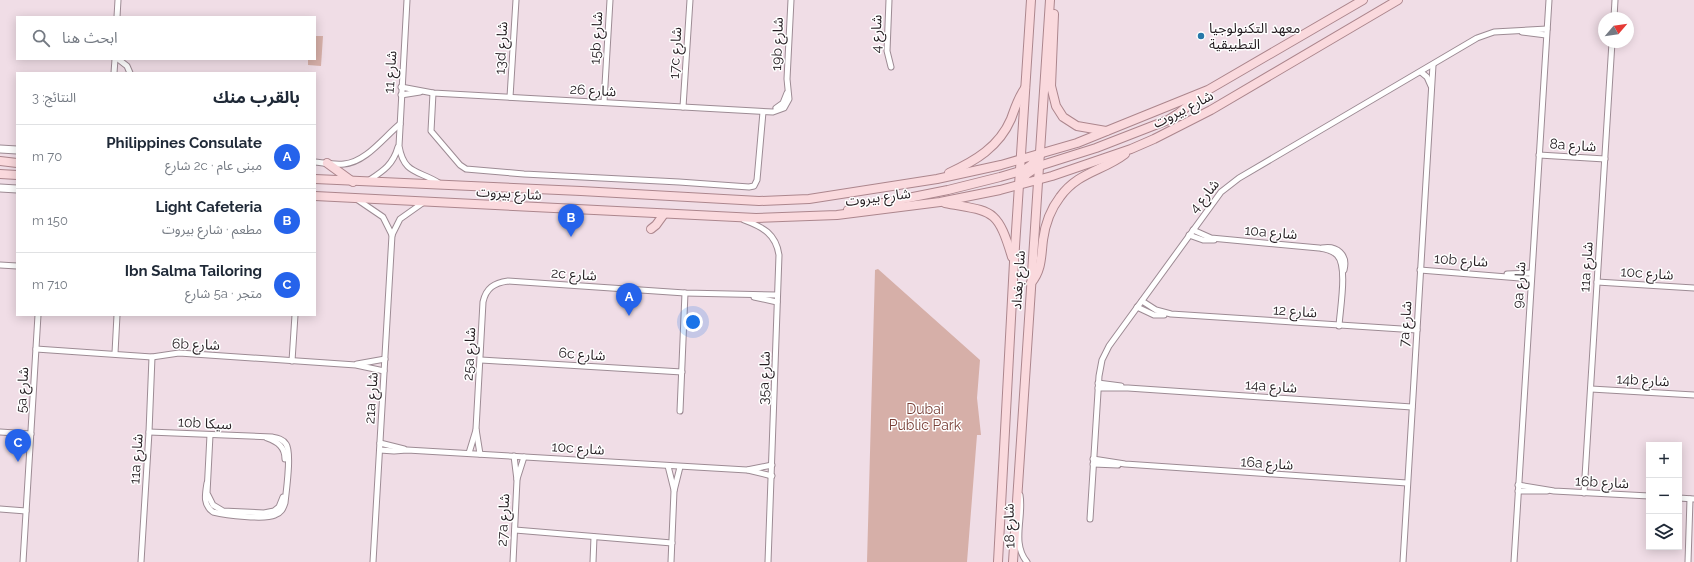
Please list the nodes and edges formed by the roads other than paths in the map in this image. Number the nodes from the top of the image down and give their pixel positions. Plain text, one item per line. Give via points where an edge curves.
1 (118, 0) edge
2 (407, 0) edge
3 (516, 0) edge
4 (610, 0) edge
5 (690, 0) edge
6 (791, 0) edge
7 (889, 0) edge
8 (1031, 0) edge
9 (1050, 0) edge
10 (1055, 0) edge
11 (1363, 0) edge
12 (1398, 0) edge
13 (1546, 0) edge
14 (1549, 0) edge
15 (1615, 0) edge
16 (1548, 11) junction
17 (1614, 12) edge
18 (117, 16) edge
19 (1546, 32) junction
20 (1612, 48) edge
21 (115, 60) edge
22 (119, 60) edge
23 (1433, 65) junction
24 (892, 67) dead end
25 (114, 72) edge
26 (130, 72) edge
27 (1421, 72) junction
28 (401, 87) junction
29 (1025, 88) junction
30 (788, 89) joint
31 (1432, 89) junction
32 (1208, 90) junction
33 (421, 92) junction
34 (433, 93) junction
35 (401, 95) junction
36 (510, 97) junction
37 (604, 102) junction
38 (683, 107) junction
39 (763, 112) junction
40 (400, 124) junction
41 (1109, 131) junction
42 (399, 146) junction
43 (0, 149) edge
44 (1131, 149) junction
45 (16, 150) edge
46 (1040, 154) junction
47 (1539, 155) junction
48 (1020, 159) junction
49 (1605, 159) junction
50 (0, 161) edge
51 (316, 162) edge
52 (16, 163) edge
53 (327, 163) junction
54 (1039, 166) junction
55 (1020, 172) junction
56 (0, 174) edge
57 (16, 175) edge
58 (316, 179) edge
59 (937, 179) junction
60 (1038, 180) junction
61 (354, 182) junction
62 (365, 183) junction
63 (440, 184) junction
64 (1019, 185) junction
65 (0, 188) edge
66 (16, 189) edge
67 (316, 196) edge
68 (355, 198) junction
69 (426, 201) junction
70 (940, 202) junction
71 (664, 214) junction
72 (837, 216) junction
73 (738, 217) junction
74 (651, 229) dead end
75 (1194, 230) junction
76 (392, 235) junction
77 (1189, 235) junction
78 (1221, 239) junction
79 (1014, 262) junction
80 (0, 265) edge
81 (16, 266) edge
82 (1420, 270) junction
83 (1531, 276) junction
84 (1597, 282) junction
85 (494, 284) joint
86 (1031, 284) junction
87 (1694, 288) edge
88 (686, 293) junction
89 (749, 295) junction
90 (778, 295) junction
91 (777, 302) junction
92 (1142, 302) junction
93 (1137, 307) junction
94 (1171, 314) junction
95 (38, 316) edge
96 (117, 316) edge
97 (295, 316) edge
98 (1339, 326) junction
99 (1417, 330) junction
100 (36, 349) junction
101 (115, 354) junction
102 (152, 357) junction
103 (385, 359) junction
104 (481, 360) junction
105 (292, 361) junction
106 (356, 365) junction
107 (384, 371) junction
108 (682, 372) junction
109 (1098, 385) junction
110 (1591, 389) junction
111 (1694, 395) edge
112 (1412, 407) junction
113 (680, 411) dead end
114 (476, 429) junction
115 (0, 432) edge
116 (149, 432) junction
117 (31, 434) junction
118 (210, 435) junction
119 (380, 443) junction
120 (380, 450) junction
121 (407, 450) junction
122 (469, 453) junction
123 (480, 454) junction
124 (514, 456) junction
125 (524, 457) junction
126 (1093, 462) junction
127 (772, 465) junction
128 (668, 466) junction
129 (680, 467) junction
130 (747, 470) junction
131 (772, 476) junction
132 (517, 480) junction
133 (1407, 483) junction
134 (1018, 488) junction
135 (1518, 488) junction
136 (674, 491) junction
137 (1584, 492) junction
138 (1646, 496) edge
139 (1682, 498) edge
140 (1692, 499) edge
141 (0, 509) edge
142 (26, 510) junction
143 (1090, 519) dead end
144 (515, 530) junction
145 (594, 537) junction
146 (672, 543) junction
147 (1513, 561) edge
148 (23, 562) edge
149 (141, 562) edge
150 (373, 562) edge
151 (513, 562) edge
152 (592, 562) edge
153 (671, 562) edge
154 (768, 562) edge
155 (998, 562) edge
156 (1013, 562) edge
157 (1027, 562) edge
158 (1403, 562) edge
159 (1688, 562) edge

1 - 18 street
2 - 28 street, شارع 11
3 - 36 street, 13d شارع
4 - 37 street, 15b شارع
5 - 38 street, 17c شارع
6 - 30 street, 19b شارع
7 - 24 street, شارع 4 via 887,56
8 - 29 main road, شارع بغداد
9 - 46 main road, شارع بغداد
10 - 41 main road via 1051,86 1056,106 1063,117 1077,126
11 - 32 main road, شارع بيروت
12 - 44 main road, شارع بيروت via 1211,110
13 - 16 street, 9a شارع
14 - 16 street, 9a شارع
15 - 17 street
16 - 19 street, 9a شارع
19 - 23 street, شارع 4 via 1515,31 1482,35
19 - 47 street, 9a شارع
20 - 49 street, 11a شارع
21 - 25 street
22 - 26 street
23 - 27 street, شارع 4
23 - 31 street, 7a شارع
27 - 31 street
27 - 75 street, شارع 4 via 1232,182 1221,192
28 - 33 street, شارع 26
28 - 35 street, شارع 11
29 - 48 main road, شارع بغداد
29 - 59 main road via 1016,103 1011,120 994,145 976,159
30 - 39 street, شارع 26 via 789,99 784,108
31 - 82 street, 7a شارع
32 - 41 main road, شارع بيروت
32 - 54 main road via 1168,120 1096,148
33 - 34 street, شارع 26
33 - 35 street, شارع 26
34 - 36 street, شارع 26
34 - 39 street via 432,131 466,169 749,187 754,186 757,180
35 - 40 street, شارع 11
36 - 37 street, شارع 26
37 - 38 street, شارع 26
38 - 39 street, شارع 26
40 - 42 street, شارع 11
40 - 53 street via 360,159 343,164
41 - 46 main road, شارع بيروت
42 - 62 street, شارع 11 via 388,168
42 - 63 street, شارع 11 via 403,160 411,170
43 - 45 main road
44 - 60 main road, شارع بيروت
44 - 86 main road via 1117,160 1085,174 1060,197 1049,217 1043,239 1040,268
46 - 48 main road, شارع بيروت
46 - 54 main road, شارع بغداد
46 - 55 main road via 1031,165
47 - 49 street, 8a شارع
47 - 83 street, 9a شارع
48 - 55 main road, شارع بغداد
48 - 59 main road, شارع بيروت
49 - 84 street, 11a شارع
50 - 52 main road
51 - 53 street
53 - 61 main road
54 - 60 main road, شارع بغداد
54 - 64 main road
55 - 64 main road, شارع بغداد
55 - 72 main road via 948,190 862,206
56 - 57 main road
58 - 61 main road, شارع بيروت
59 - 63 main road, شارع بيروت via 816,198 778,200 719,200 581,190
60 - 64 main road, شارع بيروت
60 - 86 main road, شارع بغداد
61 - 62 main road, شارع بيروت
62 - 63 main road, شارع بيروت
64 - 70 main road, شارع بيروت
64 - 79 main road, شارع بغداد
65 - 66 main road
67 - 68 main road, شارع بيروت
68 - 69 main road, شارع بيروت
68 - 76 street, 21a شارع via 383,217
69 - 71 main road, شارع بيروت
69 - 76 street, 21a شارع via 400,219
70 - 72 main road, شارع بيروت
70 - 79 main road via 976,208 993,216 1005,232
71 - 73 main road, شارع بيروت
71 - 74 main road
72 - 73 main road, شارع بيروت
73 - 90 street, 35a شارع via 763,227 776,242 779,255
75 - 77 street, شارع 4
75 - 78 street, 10a شارع via 1208,237
76 - 103 street, 21a شارع
77 - 78 street, 10a شارع via 1203,240
77 - 92 street, شارع 4
78 - 98 street, 10a شارع via 1331,247 1339,250 1345,262
79 - 155 main road, شارع بغداد
80 - 81 street
82 - 83 street, 10b شارع
82 - 99 street, 7a شارع
83 - 135 street, 9a شارع
84 - 87 street, 10c شارع
84 - 110 street, 11a شارع
85 - 88 street, 2c شارع via 508,281
85 - 104 street, 25a شارع via 487,291 483,302
86 - 134 main road, شارع بغداد
88 - 89 street, 2c شارع
88 - 108 street
89 - 90 street, 2c شارع
89 - 91 street, 2c شارع
90 - 91 street, 35a شارع
91 - 127 street, 35a شارع
92 - 93 street, شارع 4
92 - 94 street, شارع 12 via 1156,310
93 - 94 street, شارع 12 via 1154,315
93 - 109 street, شارع 4 via 1105,353
94 - 98 street, شارع 12
95 - 100 street, 5a شارع
96 - 101 street
97 - 105 street
98 - 99 street, شارع 12
99 - 112 street, 7a شارع
100 - 101 street, 6b شارع
100 - 117 street, 5a شارع
101 - 102 street, 6b شارع
102 - 105 street, 6b شارع via 179,353
102 - 116 street, 11a شارع
103 - 106 street, 6b شارع
103 - 107 street, 21a شارع
104 - 108 street, 6c شارع
104 - 114 street, 25a شارع
105 - 106 street, 6b شارع
106 - 107 street, 6b شارع
107 - 119 street, 21a شارع
108 - 113 street
109 - 112 street, 14a شارع
109 - 126 street, شارع 4
110 - 111 street, 14b شارع
110 - 137 street, 11a شارع
112 - 133 street, 7a شارع
114 - 122 street, 25a شارع
114 - 123 street, 25a شارع
115 - 117 street
116 - 118 street, 10b سيكا
116 - 149 street, 11a شارع
117 - 142 street, 5a شارع
118 - 118 street, 10b سيكا via 260,437 281,445 286,468 285,504 281,511 268,517 218,513 209,509 205,500
119 - 120 street, 21a شارع
119 - 121 street, 10c شارع
120 - 121 street, 10c شارع
120 - 150 street, 21a شارع
121 - 122 street, 10c شارع
122 - 123 street, 10c شارع
123 - 124 street, 10c شارع
124 - 125 street, 10c شارع
124 - 132 street, 27a شارع
125 - 128 street, 10c شارع
125 - 132 street, 27a شارع
126 - 133 street, 16a شارع
126 - 143 street, شارع 4
127 - 130 street, 10c شارع
127 - 131 street, 35a شارع
128 - 129 street, 10c شارع
128 - 136 street
129 - 130 street, 10c شارع
129 - 136 street
130 - 131 street, 10c شارع
131 - 154 street, 35a شارع
132 - 144 street, 27a شارع
133 - 158 street, 7a شارع
134 - 156 main road, شارع بغداد
134 - 157 street, شارع 18 via 1021,502 1019,543
135 - 137 street, 16b شارع
135 - 147 street, 9a شارع
136 - 146 street
137 - 138 street, 16b شارع
139 - 140 street
140 - 159 street
141 - 142 street
142 - 148 street, 5a شارع
144 - 145 street
144 - 151 street, 27a شارع
145 - 146 street
145 - 152 street
146 - 153 street

